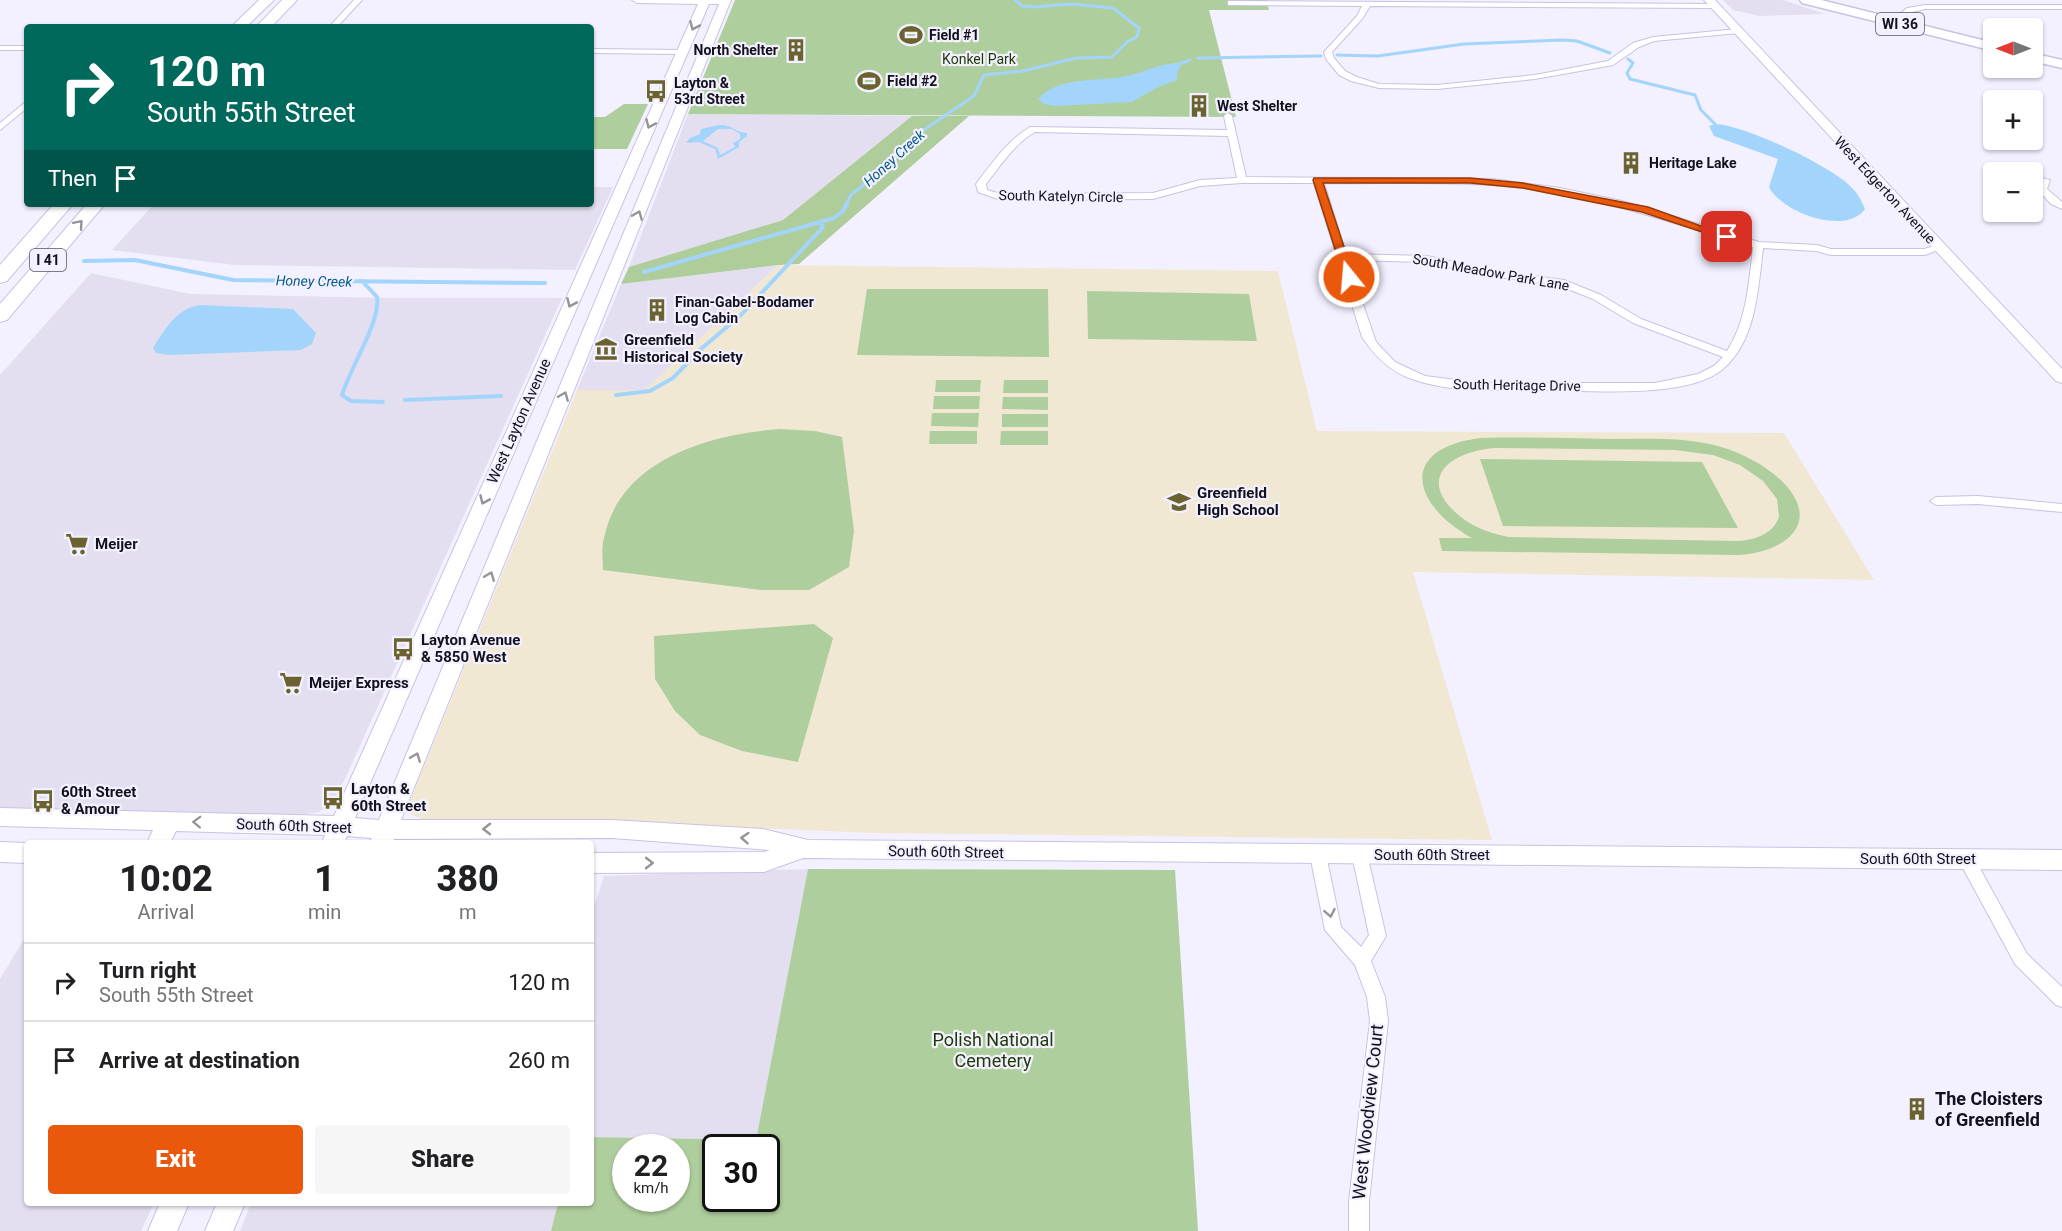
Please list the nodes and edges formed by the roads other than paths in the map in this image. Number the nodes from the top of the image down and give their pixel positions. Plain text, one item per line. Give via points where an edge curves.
1 (358, 0) edge
2 (637, 0) edge
3 (705, 0) edge
4 (726, 0) edge
5 (1806, 0) edge
6 (1832, 0) edge
7 (1231, 3) dead end
8 (1711, 3) edge
9 (262, 4) edge
10 (286, 4) edge
11 (1367, 4) junction
12 (2062, 7) edge
13 (1897, 20) junction
14 (241, 24) edge
15 (265, 24) edge
16 (336, 24) edge
17 (1738, 32) junction
18 (1983, 38) edge
19 (1983, 44) edge
20 (0, 48) edge
21 (24, 48) edge
22 (594, 51) edge
23 (682, 52) junction
24 (2043, 53) edge
25 (2062, 57) edge
26 (2043, 60) edge
27 (2062, 64) edge
28 (24, 107) edge
29 (1228, 116) dead end
30 (0, 127) edge
31 (1232, 133) junction
32 (1242, 180) junction
33 (1318, 180) junction
34 (2045, 180) dead end
35 (2062, 206) edge
36 (61, 207) edge
37 (93, 207) edge
38 (1758, 245) junction
39 (1938, 248) junction
40 (1343, 257) junction
41 (2, 274) edge
42 (0, 316) edge
43 (1731, 356) junction
44 (2062, 378) edge
45 (1936, 501) dead end
46 (2062, 508) edge
47 (0, 817) edge
48 (170, 822) junction
49 (336, 835) edge
50 (526, 836) edge
51 (383, 837) edge
52 (160, 840) edge
53 (802, 849) junction
54 (0, 852) edge
55 (24, 853) edge
56 (1318, 855) junction
57 (1360, 855) junction
58 (1966, 859) junction
59 (2062, 860) edge
60 (594, 863) edge
61 (1362, 960) junction
62 (2062, 999) edge
63 (174, 1206) edge
64 (230, 1206) edge
65 (162, 1231) edge
66 (219, 1231) edge
67 (1359, 1231) edge

1 - 16 street
2 - 3 main road
3 - 4 main road
3 -> 23 main road, West Layton Avenue
51 -> 4 main road, West Layton Avenue
5 - 13 main road, WI 36
6 - 13 main road, WI 36
7 - 11 street
8 - 11 street
8 - 17 main road, West Edgerton Avenue
9 - 14 highway
10 - 15 highway
11 - 17 street via 1364,13 1328,52 1342,73 1379,87 1437,87 1535,77 1610,63 1636,45 1653,39
12 - 13 street via 1925,7 1910,10
13 - 18 main road, WI 36
13 - 19 main road, WI 36
17 - 39 main road, West Edgerton Avenue
20 - 21 street
22 - 23 street
23 -> 49 main road, West Layton Avenue
24 - 25 main road
26 - 27 main road
28 - 30 street
29 - 31 street
31 - 32 street
31 - 32 street, South Katelyn Circle via 1033,129 1012,147 981,189 1001,196 1153,196 1200,183
32 - 33 street
33 - 38 street via 1523,185 1644,209
33 - 40 street, South Heritage Drive
34 - 35 street via 2042,189
36 - 41 highway, I 41
42 -> 37 highway, I 41
38 - 39 street via 1832,252 1925,252
38 - 43 street via 1749,308
39 - 44 main road, West Edgerton Avenue
40 - 43 street, South Meadow Park Lane via 1428,259 1560,282 1598,297 1637,321
40 - 43 street, South Heritage Drive via 1367,337 1376,352 1411,375 1431,381 1454,385 1637,387 1695,379 1716,370
45 - 46 street via 1978,500
47 - 48 main road, South 60th Street
49 -> 48 main road, South 60th Street
48 - 52 main road
49 - 51 main road, South 60th Street
50 -> 51 main road, South 60th Street
53 -> 50 main road, South 60th Street via 763,839 612,829
53 - 56 main road, South 60th Street
60 -> 53 main road, South 60th Street via 764,862
54 - 55 main road
56 - 57 main road, South 60th Street
56 -> 61 street via 1333,930
57 - 58 main road, South 60th Street
57 - 61 street via 1378,936
58 - 59 main road, South 60th Street
58 - 62 street via 2021,959
61 - 67 street, West Woodview Court via 1376,997 1379,1021
63 - 65 main road
64 - 66 main road

